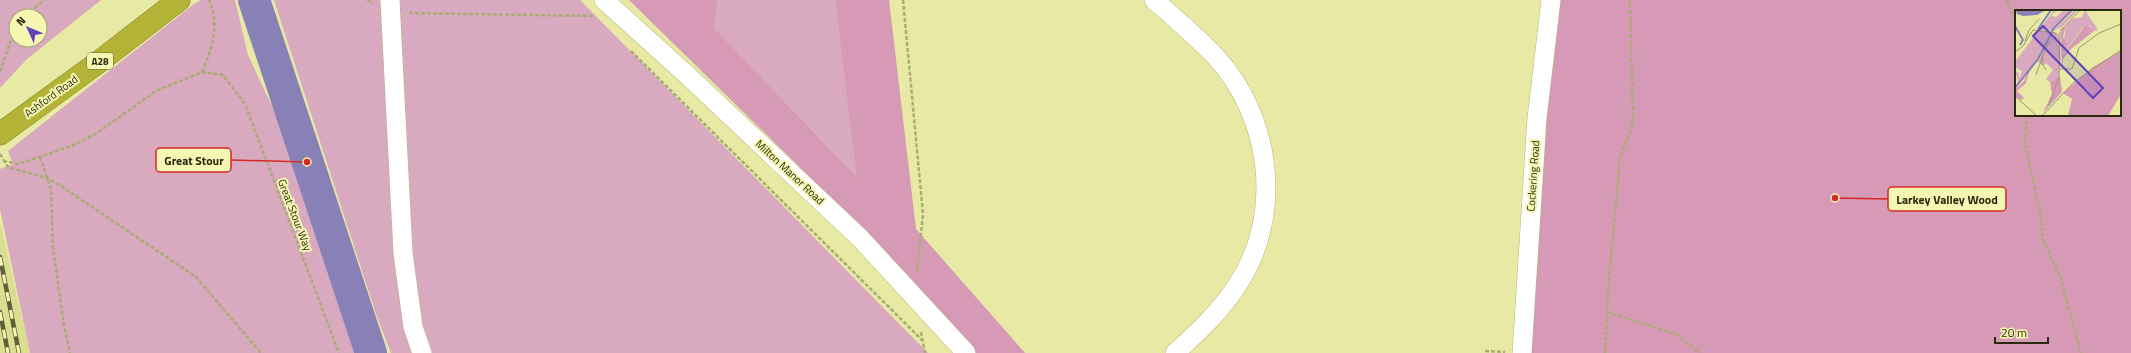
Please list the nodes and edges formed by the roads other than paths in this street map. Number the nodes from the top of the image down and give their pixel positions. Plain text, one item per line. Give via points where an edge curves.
1 (179, 0) edge
2 (1154, 0) edge
3 (1551, 0) edge
4 (390, 6) edge
5 (600, 8) edge
6 (0, 134) edge
7 (422, 353) edge
8 (966, 353) edge
9 (1175, 353) edge
10 (1524, 353) edge

1 - 6 highway, Ashford Road / A28
2 - 9 street via 1215,56 1232,78 1255,122 1266,168 1262,229 1252,259 1227,301
3 - 10 street, Cockering Road via 1537,118
4 - 7 street via 403,253 413,327
5 - 8 street, Milton Manor Road via 686,74 860,238

